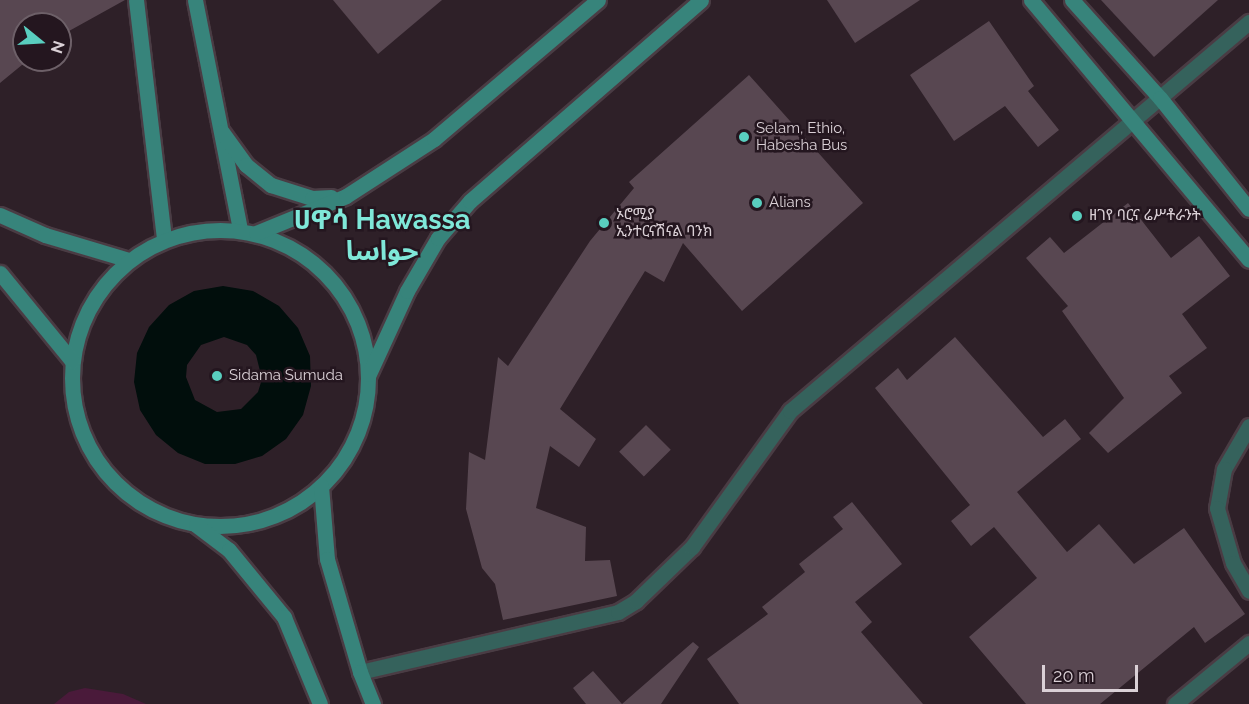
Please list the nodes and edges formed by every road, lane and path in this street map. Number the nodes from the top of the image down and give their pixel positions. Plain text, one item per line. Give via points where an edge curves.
1 (136, 0) edge
2 (195, 0) edge
3 (598, 0) edge
4 (701, 0) edge
5 (1031, 0) edge
6 (1072, 0) edge
7 (1249, 22) edge
8 (1160, 98) junction
9 (1134, 121) junction
10 (216, 124) junction
11 (346, 196) junction
12 (1249, 209) edge
13 (0, 215) edge
14 (240, 230) junction
15 (256, 233) junction
16 (164, 239) junction
17 (129, 260) junction
18 (1249, 260) edge
19 (0, 273) edge
20 (72, 361) junction
21 (368, 376) junction
22 (1249, 426) edge
23 (321, 486) junction
24 (196, 525) junction
25 (1249, 591) edge
26 (1249, 643) edge
27 (360, 672) junction
28 (320, 704) edge
29 (373, 704) edge
30 (1175, 704) edge

1 - 16 main road
2 - 10 main road
3 - 11 main road via 434,139
4 - 21 main road via 470,201 438,238 407,291
5 - 9 main road
6 - 8 main road
7 - 8 street
8 - 9 street
8 - 12 main road
9 - 18 main road
9 - 27 street via 790,411 692,547 636,601 618,612
10 - 11 main road via 246,165 271,185 312,198
10 - 14 main road
11 - 15 main road
13 - 17 main road via 45,235
14 - 15 main road
14 - 16 main road via 201,230
15 - 21 main road via 306,256 339,289 357,322
16 - 17 main road
17 - 20 main road via 90,305
19 - 20 main road
20 - 24 main road via 76,417 101,468 143,506
21 - 23 main road via 365,407 356,436 341,463
22 - 25 street via 1224,469 1216,508 1233,563
23 - 24 main road via 294,507 263,520 230,527
23 - 27 main road via 327,559
24 - 28 main road via 229,550 284,618
26 - 30 street
27 - 29 main road

